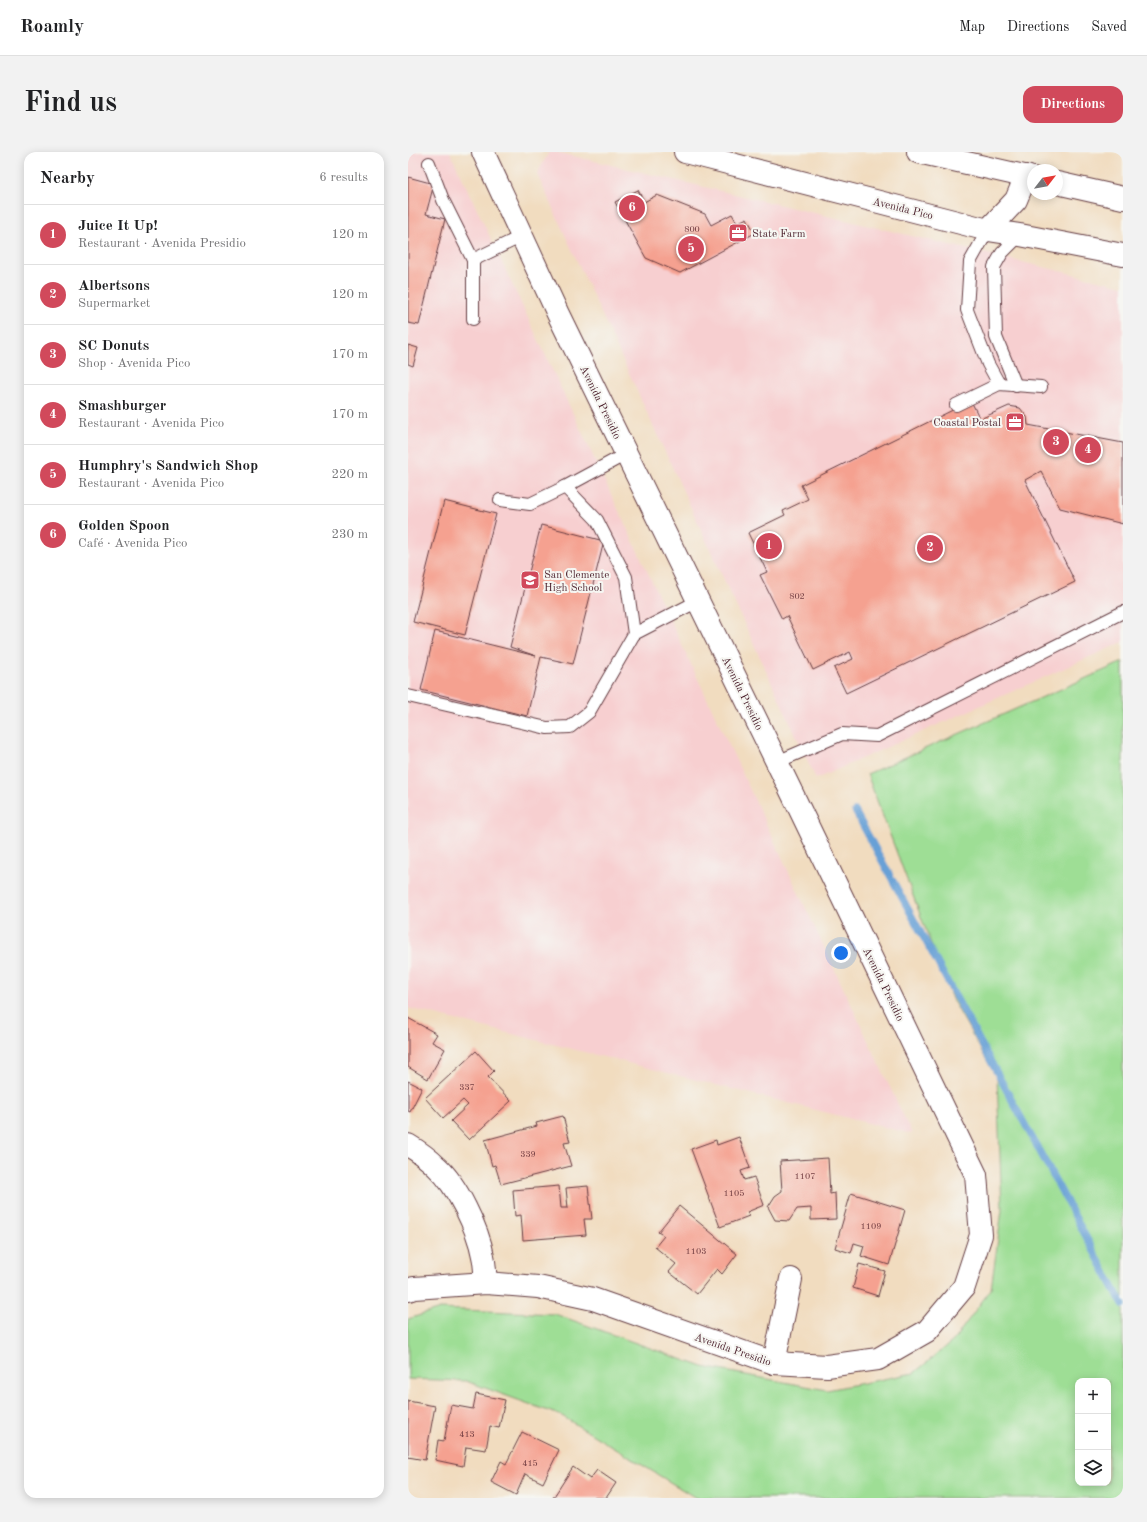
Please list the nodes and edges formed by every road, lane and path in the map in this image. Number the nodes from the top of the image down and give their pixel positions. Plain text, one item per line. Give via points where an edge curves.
1 (483, 152) edge
2 (685, 152) edge
3 (918, 152) edge
4 (429, 163) dead end
5 (1027, 177) edge
6 (1027, 181) edge
7 (1063, 184) edge
8 (1123, 198) edge
9 (988, 230) junction
10 (1020, 235) junction
11 (522, 236) junction
12 (1123, 255) edge
13 (473, 260) junction
14 (473, 319) dead end
15 (999, 384) junction
16 (1016, 386) junction
17 (1041, 387) dead end
18 (956, 405) dead end
19 (626, 454) junction
20 (565, 487) junction
21 (500, 500) dead end
22 (698, 601) junction
23 (1123, 612) edge
24 (634, 634) junction
25 (408, 696) edge
26 (777, 762) junction
27 (408, 1145) edge
28 (791, 1278) dead end
29 (486, 1283) junction
30 (408, 1290) edge
31 (774, 1363) junction

1 - 11 main road, Avenida Presidio
2 - 9 main road, Avenida Pico
3 - 5 main road
4 - 13 lane via 443,200
6 - 9 main road via 1016,200
7 - 8 main road
9 - 10 main road, Avenida Pico
9 - 15 lane via 970,262 967,310 988,364
10 - 12 main road, Avenida Pico
10 - 16 lane via 1002,253 994,268 996,337
11 - 13 lane
11 - 19 main road, Avenida Presidio
13 - 14 lane
15 - 16 lane
15 - 18 lane
16 - 17 lane
19 - 20 lane
19 - 22 main road, Avenida Presidio
20 - 21 lane via 530,504
20 - 24 lane via 597,520 626,577
22 - 24 lane
22 - 26 main road, Avenida Presidio
23 - 26 lane via 877,736 842,734
24 - 25 lane via 589,712 570,727 547,728
26 - 31 main road, Avenida Presidio via 976,1175 981,1235 964,1287 927,1331 878,1359 827,1366
27 - 29 main road via 439,1168 458,1193 484,1256
28 - 31 main road
29 - 30 main road, Avenida Presidio
29 - 31 main road, Avenida Presidio via 538,1287 593,1299

